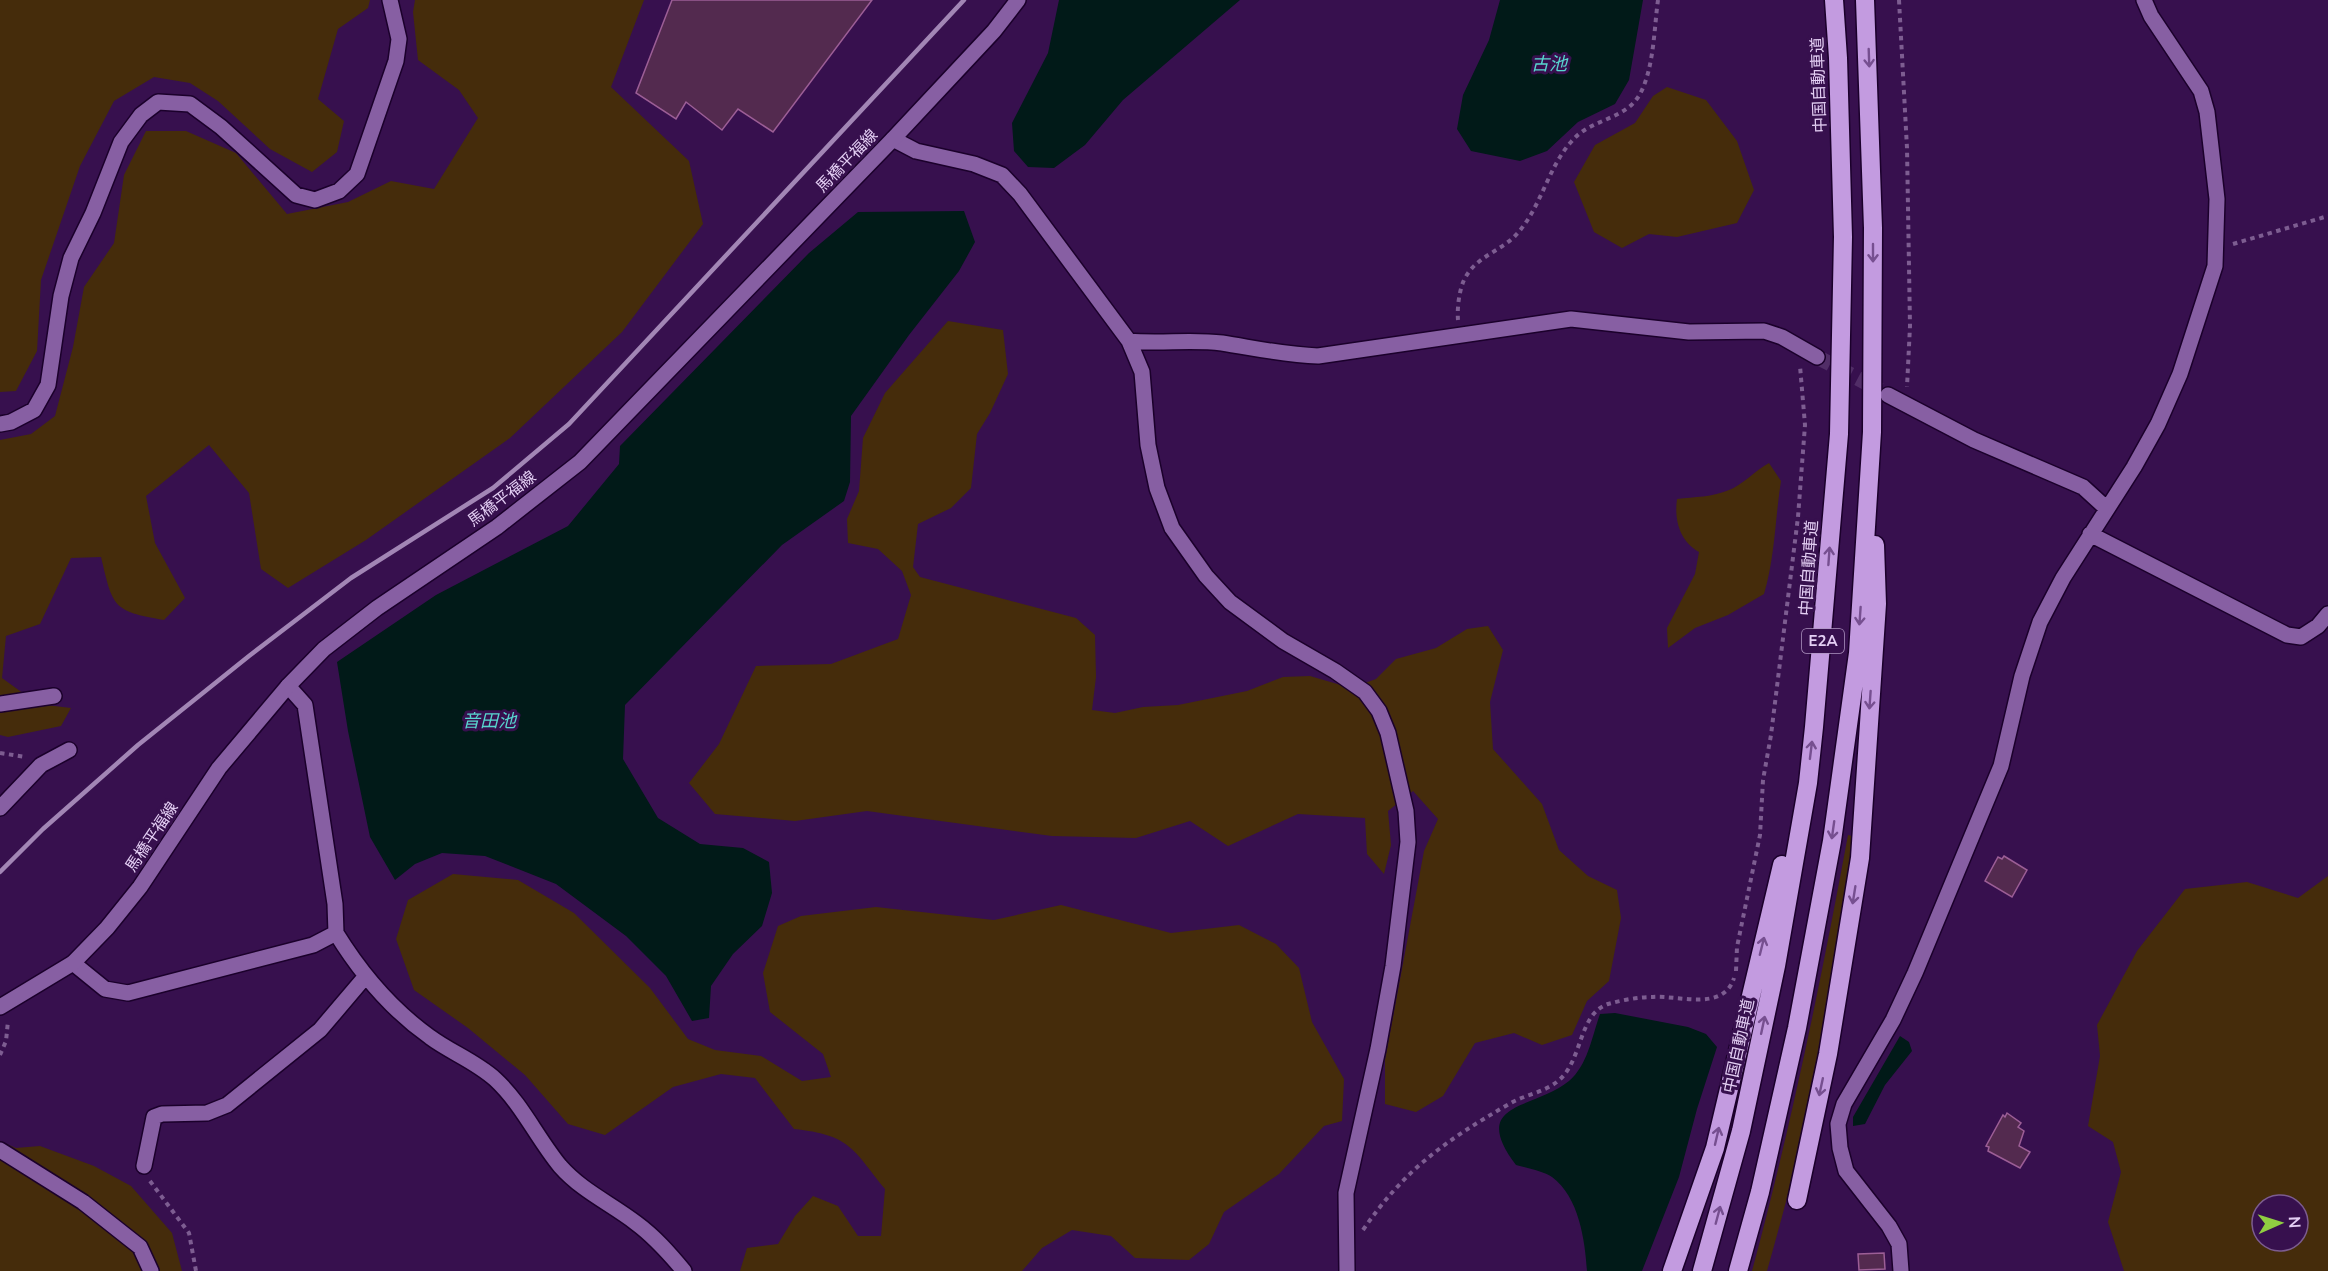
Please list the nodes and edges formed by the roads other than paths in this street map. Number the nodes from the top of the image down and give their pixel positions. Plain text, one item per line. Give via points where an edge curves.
1 (390, 0) edge
2 (1018, 0) edge
3 (1834, 0) edge
4 (1865, 0) edge
5 (2144, 0) edge
6 (893, 139) junction
7 (1129, 341) junction
8 (1817, 357) tunnel mouth
9 (1888, 394) tunnel mouth
10 (0, 424) edge
11 (1872, 432) junction
12 (2106, 508) junction
13 (2090, 534) junction
14 (2328, 614) edge
15 (288, 686) junction
16 (54, 696) dead end
17 (0, 704) edge
18 (69, 750) dead end
19 (1808, 783) junction
20 (0, 808) edge
21 (336, 933) junction
22 (73, 963) junction
23 (365, 977) junction
24 (2, 1007) edge
25 (0, 1150) edge
26 (144, 1166) road end
27 (1797, 1200) dead end
28 (151, 1271) edge
29 (684, 1271) edge
30 (1347, 1271) edge
31 (1672, 1271) edge
32 (1702, 1271) edge
33 (1738, 1271) edge
34 (1901, 1271) edge

1 - 10 street via 399,39 396,61 357,174 339,191 315,200 296,195 190,104 158,102 141,115 121,142 71,258 61,296 48,385 34,410
2 - 6 street, 馬橋平福線
19 -> 3 highway, 中国自動車道 / E2A via 1839,434 1843,237
4 -> 11 highway, E2A via 1873,228
5 - 12 street via 2201,91 2213,147 2217,244 2215,266 2180,374 2139,459
6 - 7 street via 916,151 974,164 1002,175
6 - 15 street, 馬橋平福線 via 580,462 497,527 377,608 324,649
7 - 8 street via 1155,344 1188,340 1318,356 1571,319 1689,332 1764,331
7 - 30 street via 1142,372 1148,445 1157,488 1172,528 1230,602 1283,641 1365,692 1388,733 1406,811 1408,842 1393,966 1346,1193
9 - 12 street via 1974,440 2083,488
11 -> 27 highway via 1877,604 1860,858 1828,1054
11 -> 33 highway, E2A via 1858,653 1832,840 1797,1028
12 - 13 street
13 - 14 street via 2287,635 2301,638
13 - 34 street via 2040,622 2022,676 2001,766 1915,973 1838,1124 1846,1171 1899,1244
15 - 21 street via 305,705
15 - 22 street, 馬橋平福線 via 219,768 140,886
16 - 17 street
18 - 20 street via 41,765
31 -> 19 highway via 1715,1148 1786,851
32 -> 19 highway, 中国自動車道 / E2A via 1745,1109 1776,966
21 - 22 street via 312,945 128,993 105,989
21 - 23 street
22 - 24 street, 馬橋平福線
23 - 26 street via 320,1030 227,1105 207,1113 154,1117
23 - 29 street via 430,1037 495,1079 560,1166 590,1194 664,1246
25 - 28 street via 83,1202 140,1247

